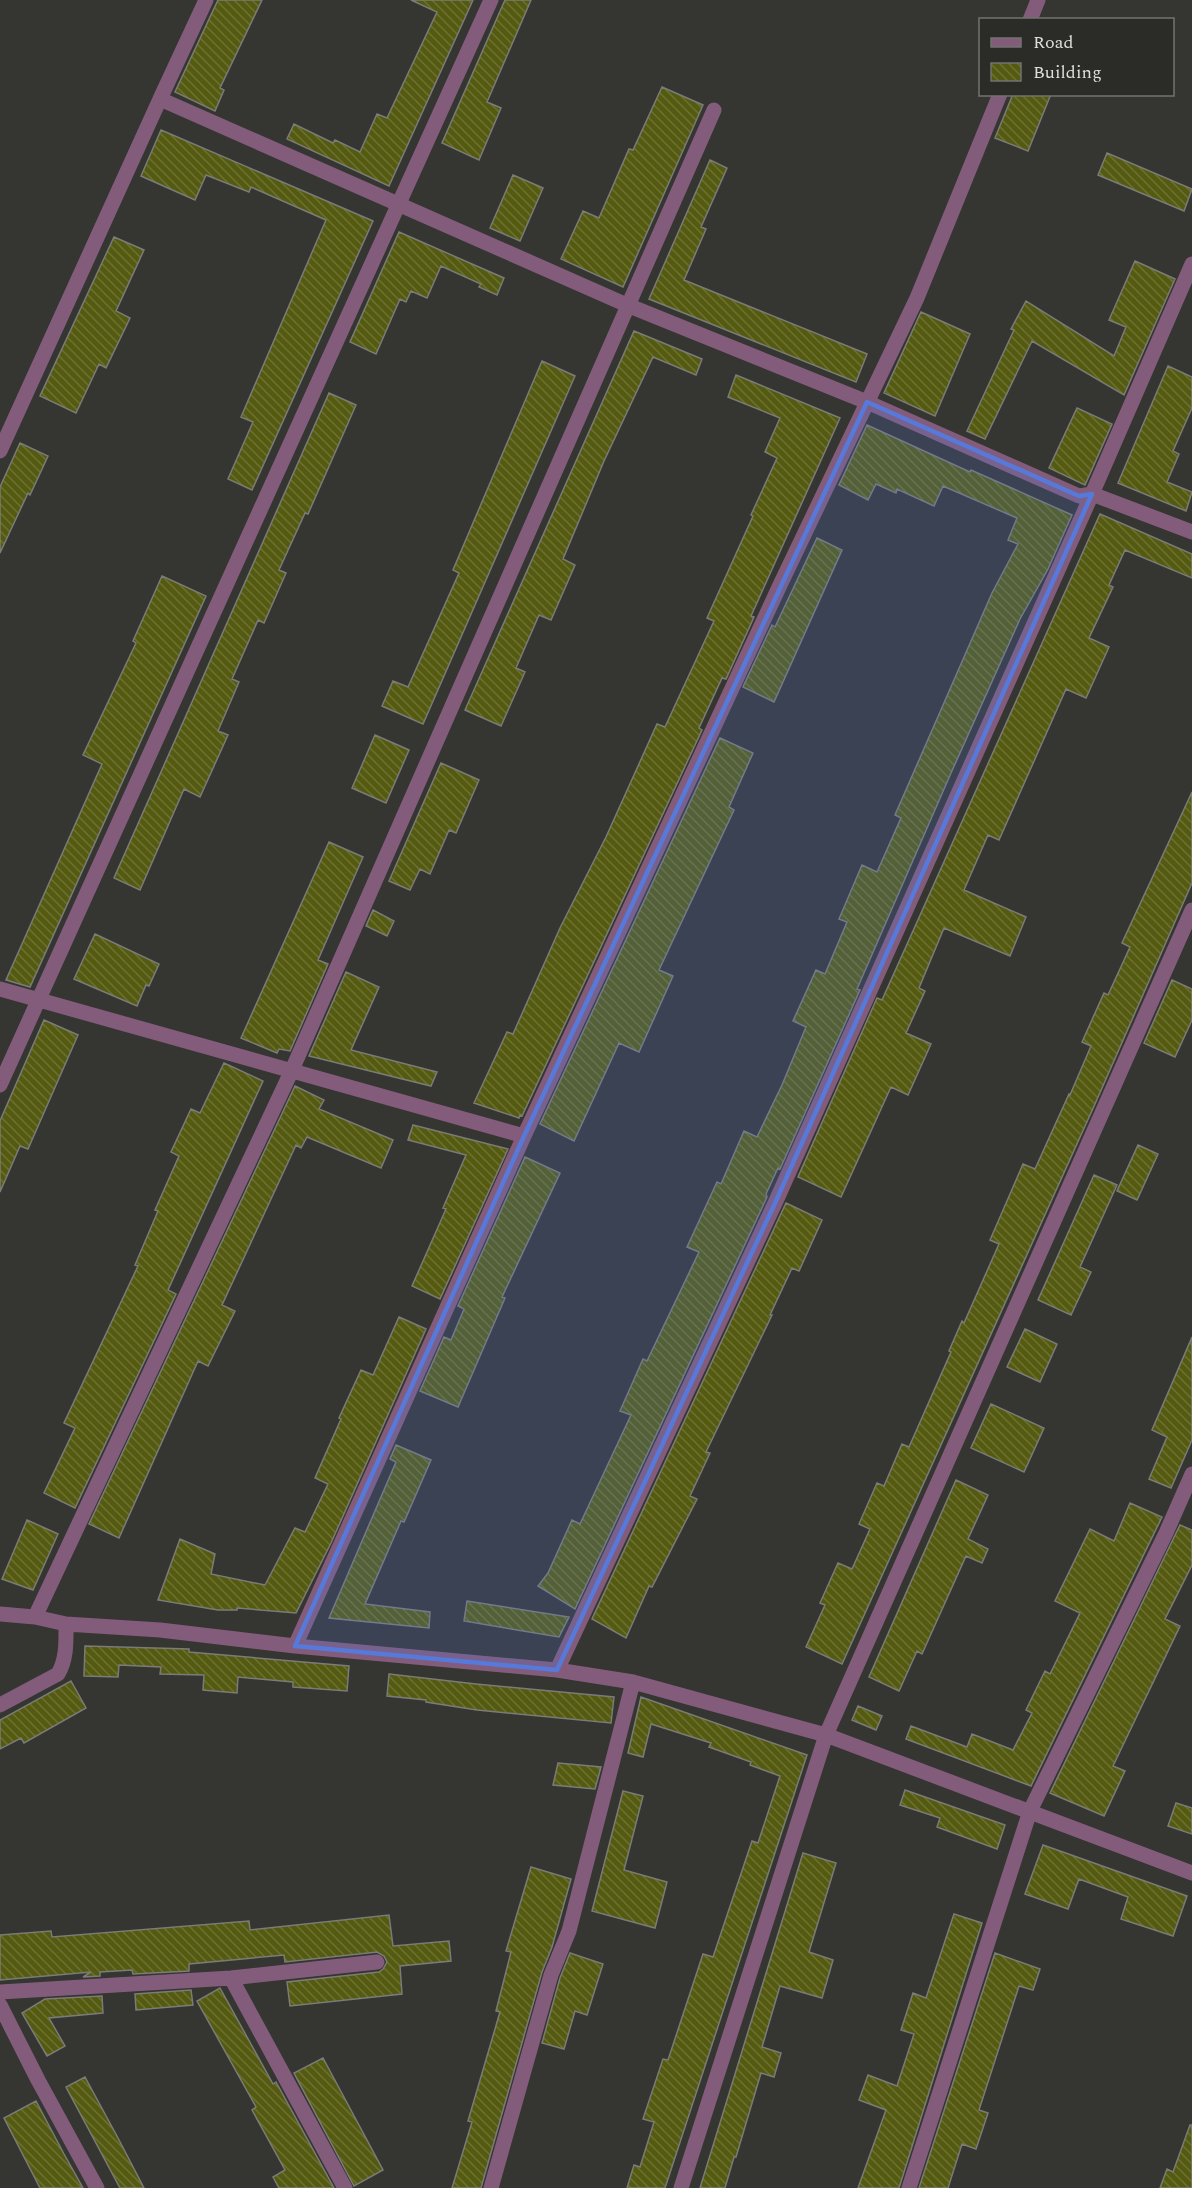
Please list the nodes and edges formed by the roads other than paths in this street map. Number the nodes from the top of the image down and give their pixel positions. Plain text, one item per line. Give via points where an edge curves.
1 (206, 0) edge
2 (491, 0) edge
3 (1038, 0) edge
4 (1031, 18) edge
5 (999, 96) edge
6 (160, 99) junction
7 (714, 111) dead end
8 (398, 204) junction
9 (1192, 264) edge
10 (627, 305) junction
11 (867, 402) junction
12 (0, 451) edge
13 (1092, 494) junction
14 (1192, 532) edge
15 (1192, 910) edge
16 (0, 988) edge
17 (38, 999) junction
18 (292, 1070) junction
19 (0, 1085) edge
20 (524, 1136) junction
21 (1192, 1474) edge
22 (0, 1614) edge
23 (35, 1617) junction
24 (66, 1624) junction
25 (296, 1646) junction
26 (557, 1670) junction
27 (633, 1682) junction
28 (0, 1705) edge
29 (826, 1735) junction
30 (1030, 1811) junction
31 (1192, 1873) edge
32 (377, 1962) dead end
33 (231, 1978) junction
34 (0, 1992) edge
35 (0, 2005) edge
36 (96, 2188) edge
37 (345, 2188) edge
38 (491, 2188) edge
39 (681, 2188) edge
40 (909, 2188) edge

1 - 6 street
2 - 8 street
3 - 4 street
5 - 11 street via 921,290
6 - 8 street
6 - 12 street
7 - 10 street
8 - 10 street
8 - 17 street
9 - 13 street
10 - 11 street
10 - 18 street
11 - 13 street via 1079,496
11 - 20 street
13 - 14 street
13 - 26 street via 776,1201
15 - 29 street
16 - 17 street
17 - 18 street
17 - 19 street
18 - 20 street
18 - 23 street
20 - 25 street
21 - 30 street via 1167,1533
22 - 23 street
23 - 24 street
24 - 25 street
24 - 28 street via 63,1666 58,1674
25 - 26 street
26 - 27 street
27 - 29 street
27 - 38 street via 569,1931 551,1975
29 - 30 street
29 - 39 street
30 - 31 street
30 - 40 street
32 - 33 street
33 - 34 street
33 - 37 street
35 - 36 street

